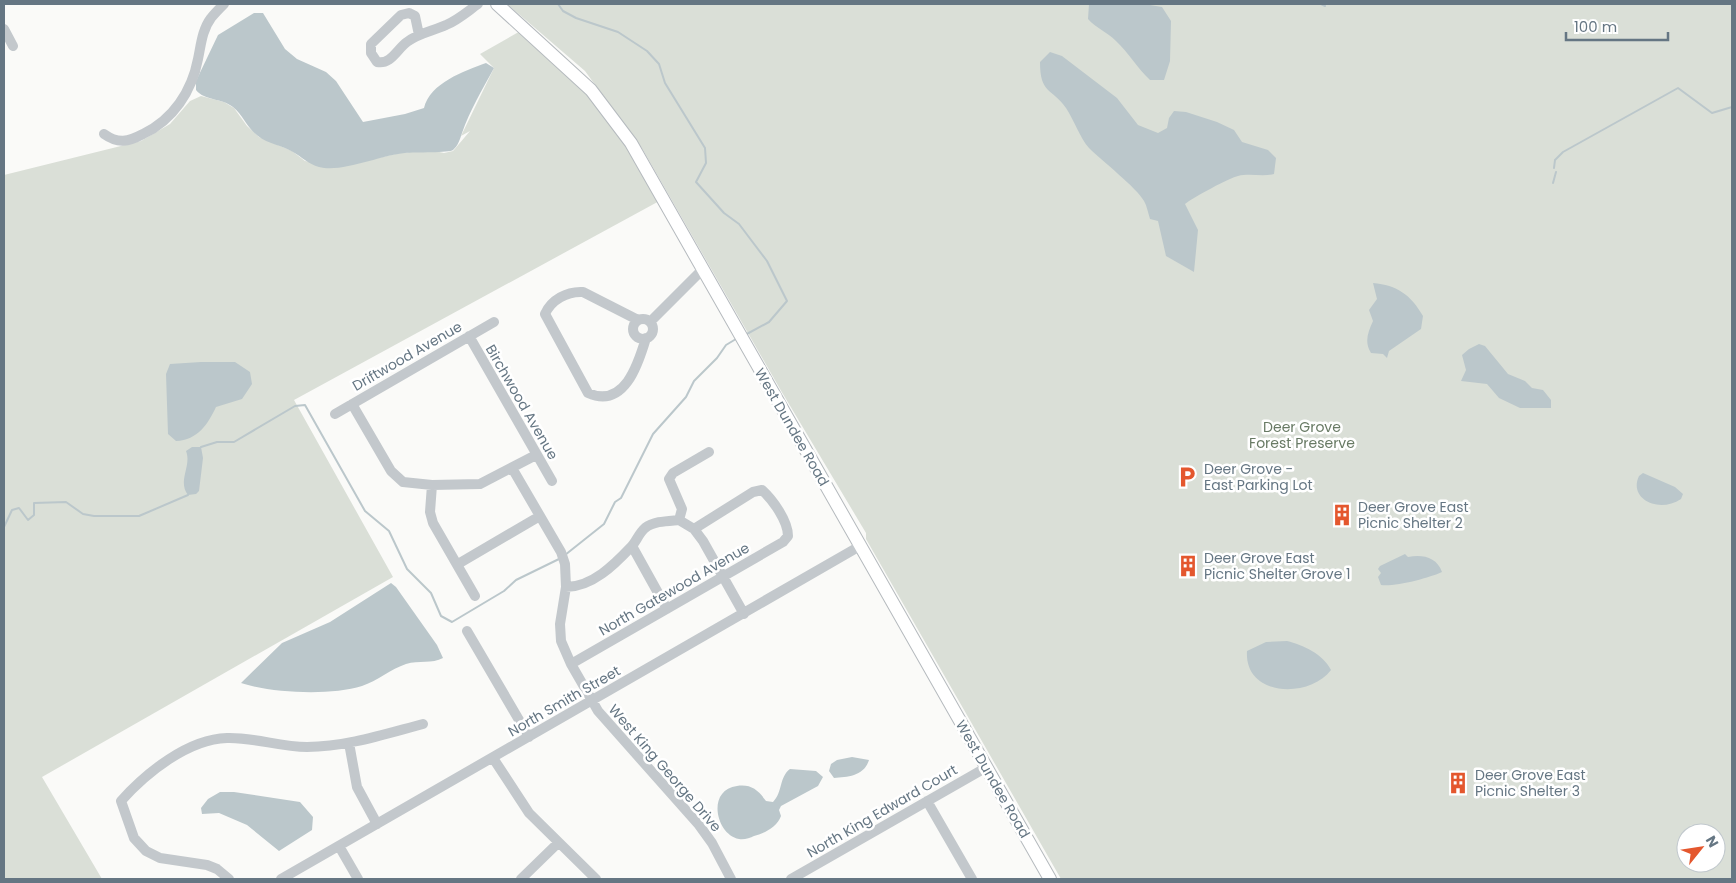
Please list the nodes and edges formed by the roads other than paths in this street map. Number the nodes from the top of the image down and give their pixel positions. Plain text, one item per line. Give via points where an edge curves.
1 (224, 4) edge
2 (478, 4) edge
3 (497, 4) edge
4 (4, 30) edge
5 (419, 35) junction
6 (13, 46) dead end
7 (104, 134) dead end
8 (703, 269) junction
9 (638, 320) junction
10 (494, 322) dead end
11 (650, 322) junction
12 (469, 336) junction
13 (646, 338) junction
14 (352, 404) junction
15 (335, 414) dead end
16 (709, 452) dead end
17 (536, 455) junction
18 (512, 468) junction
19 (552, 481) dead end
20 (432, 485) junction
21 (540, 516) junction
22 (679, 520) junction
23 (694, 529) junction
24 (632, 546) junction
25 (860, 546) junction
26 (458, 564) junction
27 (722, 578) junction
28 (566, 587) junction
29 (475, 596) dead end
30 (667, 609) junction
31 (744, 614) junction
32 (467, 631) dead end
33 (571, 664) junction
34 (593, 700) junction
35 (423, 724) dead end
36 (529, 737) junction
37 (349, 743) junction
38 (493, 758) junction
39 (987, 767) junction
40 (926, 801) junction
41 (377, 824) junction
42 (558, 843) junction
43 (339, 846) junction
44 (230, 879) edge
45 (281, 879) edge
46 (358, 879) edge
47 (521, 879) edge
48 (596, 879) edge
49 (732, 879) edge
50 (791, 879) edge
51 (972, 879) edge
52 (1050, 879) edge

1 - 7 street via 210,19 189,88 173,114 152,130 131,140 115,142
2 - 5 street via 449,24
3 - 8 main road, West Dundee Road via 590,90 631,143
4 - 6 street
5 - 5 street via 395,52 391,60 377,62 371,54 371,44 401,15 409,13 415,16
8 - 11 street
8 - 25 main road, West Dundee Road
9 - 11 street
9 - 13 street via 634,334
9 - 13 street via 583,292 574,291 552,302 545,314 588,392 599,398 611,396 631,378
10 - 12 street, Driftwood Avenue
11 - 13 street via 652,331
12 - 14 street, Driftwood Avenue
12 - 17 street, Birchwood Avenue
14 - 15 street, Driftwood Avenue
14 - 20 street via 396,478 411,484
16 - 22 street via 673,473 669,479 682,509
17 - 18 street
17 - 19 street, Birchwood Avenue
18 - 20 street via 480,484
18 - 21 street, West King George Drive
20 - 26 street via 430,512 433,522
21 - 26 street
21 - 28 street, West King George Drive via 561,552
22 - 23 street
22 - 24 street via 661,521 645,528
23 - 27 street
23 - 27 street, North Gatewood Avenue via 753,492 762,490 788,529 788,536 783,542
24 - 28 street via 592,580 577,587
24 - 30 street
25 - 31 street, North Smith Street
25 - 39 main road, West Dundee Road
26 - 29 street
27 - 30 street, North Gatewood Avenue
27 - 31 street
28 - 33 street, West King George Drive via 560,624 561,641
30 - 33 street, North Gatewood Avenue
31 - 34 street, North Smith Street
32 - 36 street
33 - 34 street, West King George Drive
34 - 36 street, North Smith Street
34 - 49 street, West King George Drive via 612,729 699,825
35 - 37 street
36 - 38 street, North Smith Street
37 - 41 street via 357,786
37 - 44 street via 308,747 233,738 208,741 150,771 121,801 134,838 146,851 160,858 208,864
38 - 41 street, North Smith Street
38 - 42 street via 524,807
39 - 40 street, North King Edward Court
39 - 52 main road, West Dundee Road
40 - 50 street, North King Edward Court
40 - 51 street
41 - 43 street, North Smith Street
42 - 47 street
42 - 48 street
43 - 45 street, North Smith Street
43 - 46 street

